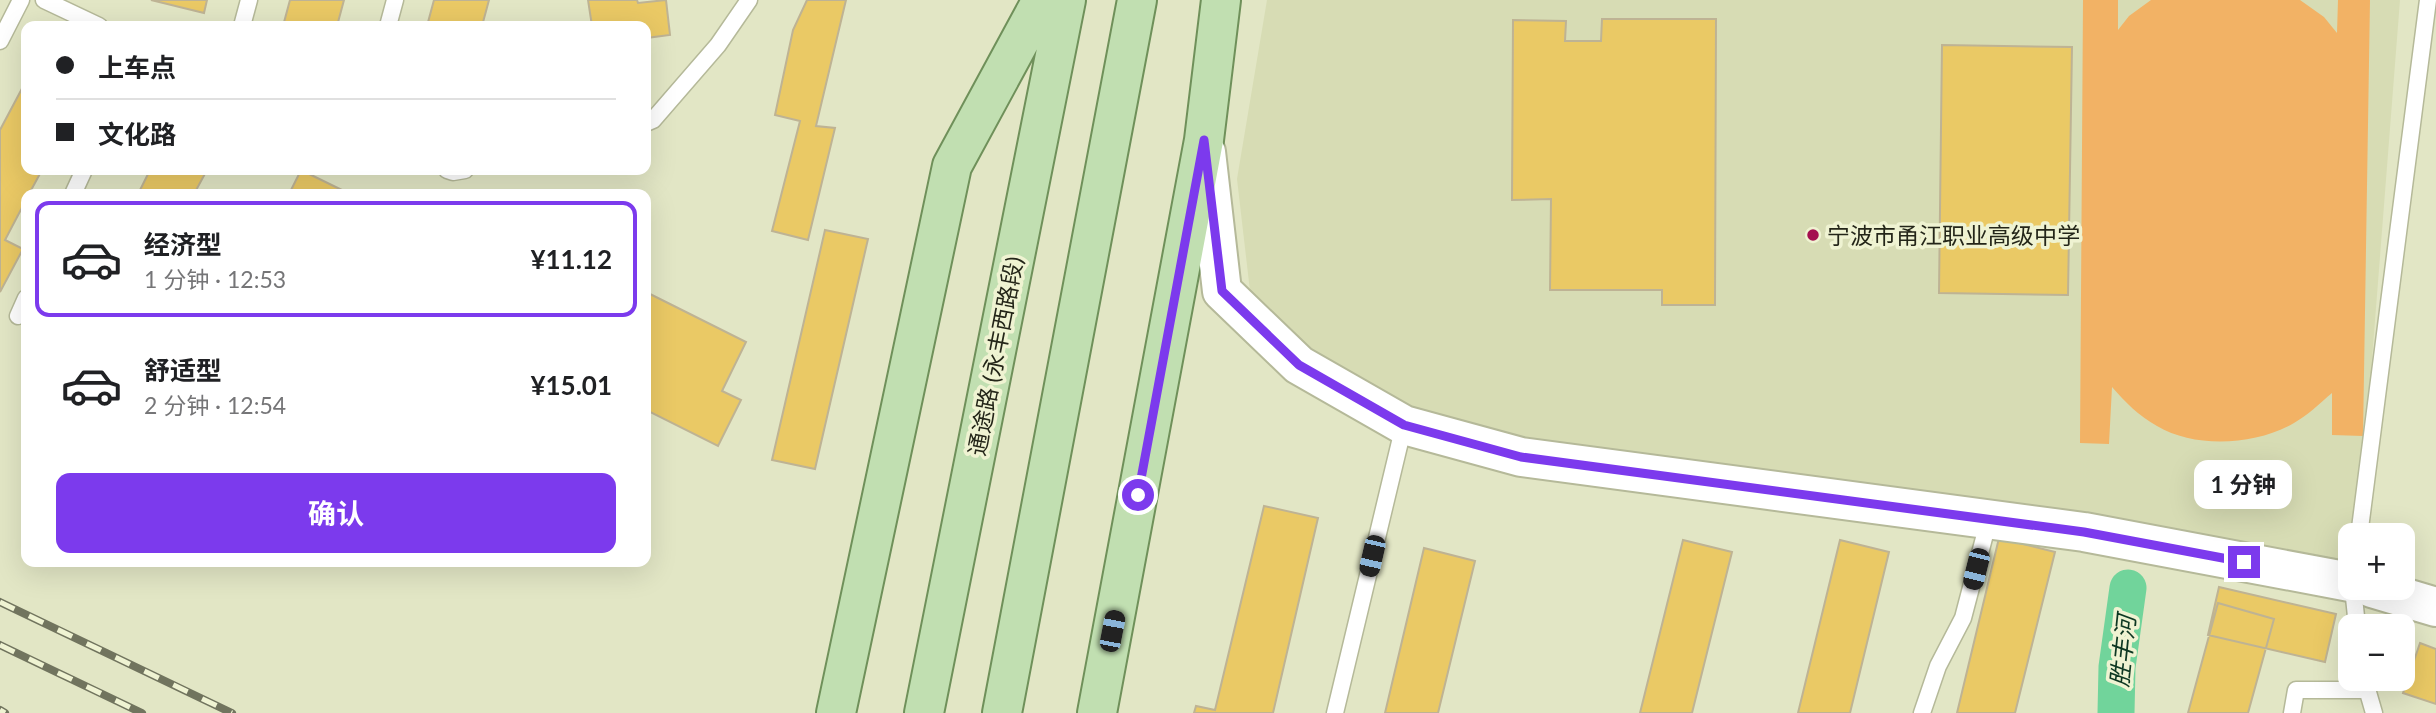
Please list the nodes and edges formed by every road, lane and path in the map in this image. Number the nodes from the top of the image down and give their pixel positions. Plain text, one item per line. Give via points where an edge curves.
1 (22, 0) edge
2 (44, 0) edge
3 (249, 0) edge
4 (395, 0) edge
5 (749, 0) edge
6 (1042, 0) edge
7 (1066, 0) edge
8 (1137, 0) edge
9 (1222, 0) edge
10 (2428, 0) edge
11 (88, 21) edge
12 (243, 21) edge
13 (389, 21) edge
14 (0, 41) edge
15 (2420, 57) junction
16 (2436, 61) edge
17 (651, 121) edge
18 (1204, 140) junction
19 (21, 309) edge
20 (18, 316) dead end
21 (1404, 425) junction
22 (1989, 519) junction
23 (2361, 523) edge
24 (2338, 580) edge
25 (2412, 600) edge
26 (2436, 607) edge
27 (2338, 686) edge
28 (2367, 691) edge
29 (836, 713) edge
30 (924, 713) edge
31 (1002, 713) edge
32 (1097, 713) edge
33 (1335, 713) edge
34 (1922, 713) edge
35 (2292, 713) edge
36 (2374, 713) edge

1 - 14 lane
2 - 11 lane
3 - 12 lane
4 - 13 lane
5 - 17 lane via 718,45
6 - 29 main road via 952,166
7 - 30 main road, 通途路 (永丰西路段)
8 - 31 main road
9 - 18 main road
10 - 15 lane
15 - 16 lane
15 - 23 lane
18 - 21 street via 1222,291 1299,365
18 - 32 main road
19 - 20 lane
21 - 22 street via 1521,457
21 - 33 lane
22 - 24 street
22 - 34 lane via 1963,618 1938,666
25 - 26 street
27 - 35 lane via 2296,690
28 - 36 lane

